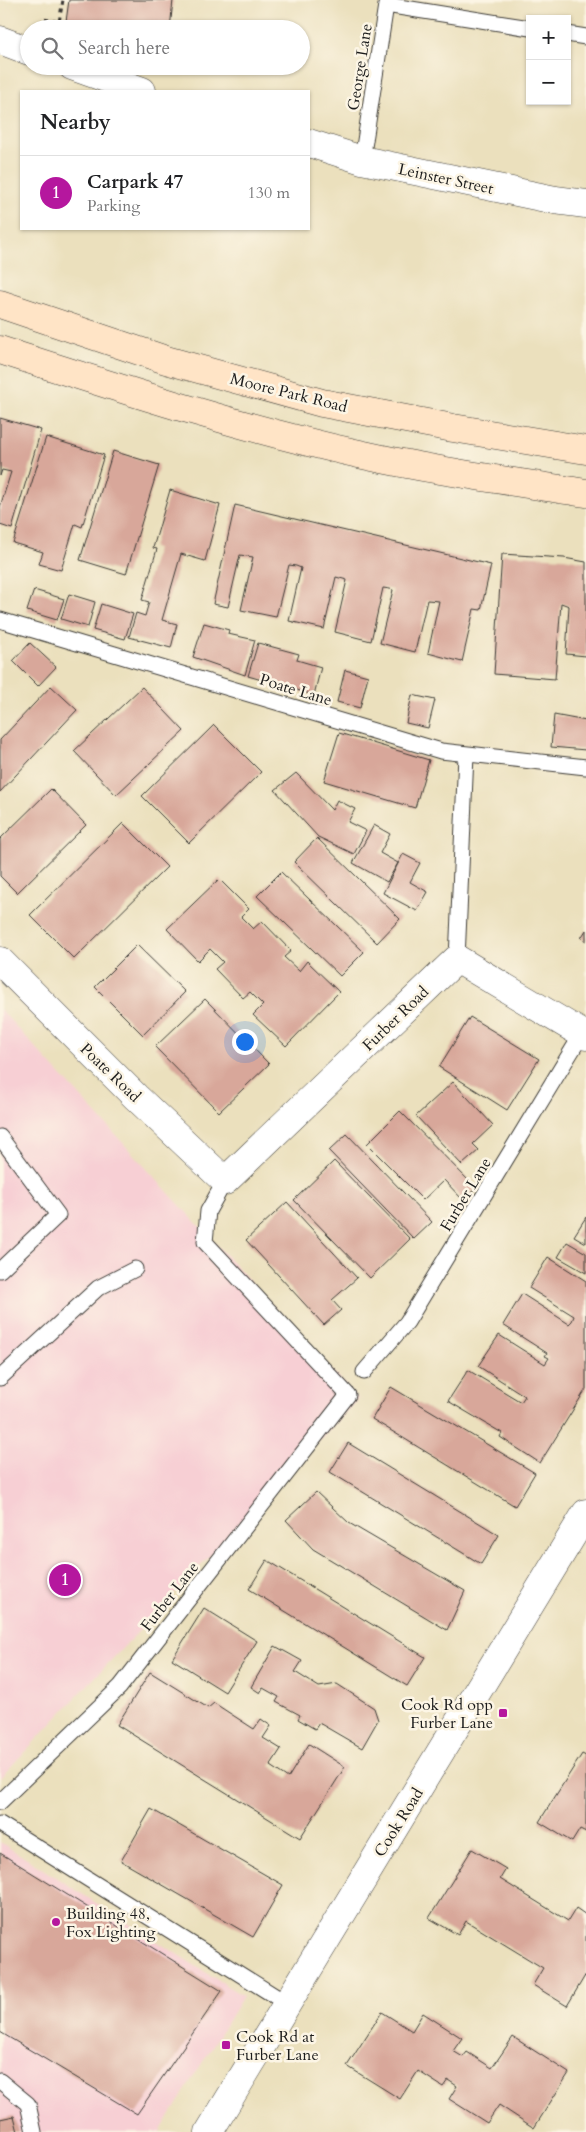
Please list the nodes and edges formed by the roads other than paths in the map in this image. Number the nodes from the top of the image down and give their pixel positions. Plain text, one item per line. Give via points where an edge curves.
1 (526, 27) edge
2 (571, 35) edge
3 (586, 37) edge
4 (0, 40) edge
5 (20, 48) edge
6 (97, 75) edge
7 (139, 90) edge
8 (310, 143) edge
9 (362, 160) junction
10 (586, 204) edge
11 (0, 304) edge
12 (0, 350) edge
13 (586, 450) edge
14 (586, 493) edge
15 (0, 620) edge
16 (466, 755) junction
17 (586, 766) edge
18 (457, 959) junction
19 (0, 961) edge
20 (585, 1032) edge
21 (0, 1137) edge
22 (225, 1181) junction
23 (135, 1269) dead end
24 (0, 1270) edge
25 (364, 1372) dead end
26 (0, 1378) edge
27 (586, 1512) edge
28 (0, 1802) edge
29 (0, 1824) edge
30 (286, 2003) junction
31 (0, 2081) edge
32 (34, 2132) edge
33 (209, 2132) edge

1 - 9 lane, George Lane via 386,6
2 - 3 lane
4 - 5 street
6 - 7 street
8 - 9 street, Leinster Street
9 - 10 street, Leinster Street
11 - 13 main road, Moore Park Road via 166,360 322,403
12 - 14 main road via 198,413 359,454 413,466
15 - 16 lane, Poate Lane via 441,751
16 - 17 lane, Poate Lane
16 - 18 lane
18 - 20 street
18 - 22 street, Furber Road
19 - 22 street, Poate Road
20 - 25 lane, Furber Lane via 408,1322
21 - 24 lane via 58,1215
22 - 28 lane, Furber Lane via 208,1211 206,1242 348,1395 120,1687
23 - 26 lane via 98,1288
27 - 30 street, Cook Road
29 - 30 lane
30 - 33 street, Cook Road
31 - 32 lane via 28,2104

